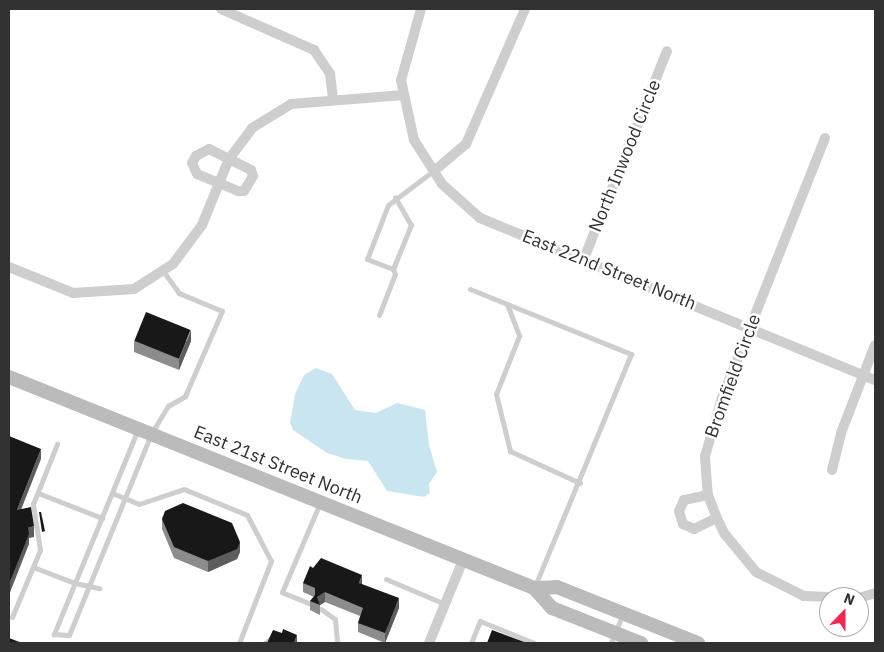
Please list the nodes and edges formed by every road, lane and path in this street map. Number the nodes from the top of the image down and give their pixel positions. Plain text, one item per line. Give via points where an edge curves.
1 (222, 9) edge
2 (420, 9) edge
3 (525, 9) edge
4 (667, 51) dead end
5 (404, 95) junction
6 (333, 99) junction
7 (825, 138) dead end
8 (230, 158) junction
9 (434, 171) junction
10 (220, 183) junction
11 (395, 197) junction
12 (584, 261) junction
13 (9, 268) edge
14 (393, 269) junction
15 (163, 270) junction
16 (470, 289) dead end
17 (508, 304) junction
18 (379, 315) dead end
19 (750, 327) junction
20 (875, 345) edge
21 (863, 375) junction
22 (9, 377) edge
23 (875, 380) edge
24 (144, 432) junction
25 (57, 444) dead end
26 (832, 470) dead end
27 (580, 482) junction
28 (38, 493) junction
29 (112, 493) junction
30 (708, 495) junction
31 (125, 498) junction
32 (321, 503) junction
33 (102, 518) junction
34 (717, 518) junction
35 (463, 560) junction
36 (33, 567) junction
37 (386, 579) dead end
38 (75, 583) junction
39 (89, 585) junction
40 (99, 588) dead end
41 (534, 588) junction
42 (819, 597) edge
43 (311, 604) edge
44 (445, 604) junction
45 (321, 609) edge
46 (623, 613) junction
47 (12, 617) dead end
48 (282, 636) edge
49 (613, 638) edge
50 (239, 643) edge
51 (265, 643) edge
52 (337, 643) edge
53 (429, 643) edge
54 (471, 643) edge
55 (534, 643) edge
56 (641, 643) edge
57 (698, 643) edge

1 - 6 street via 314,50 330,74
2 - 5 street, East 22nd Street North via 401,80
3 - 9 street via 466,144
4 - 12 street, North Inwood Circle
5 - 6 street
5 - 9 street, East 22nd Street North via 414,140
6 - 8 street via 291,104 252,128
7 - 19 street, Bromfield Circle
8 - 10 street
8 - 10 street via 251,170 249,184 244,191 238,191
8 - 10 street via 201,150 192,163 197,174
9 - 11 lane
9 - 12 street, East 22nd Street North via 442,184 480,218
10 - 15 street via 202,225 174,264
11 - 14 lane via 410,225
11 - 14 lane via 388,205 367,259
12 - 19 street, East 22nd Street North
13 - 15 street via 73,292 134,289
14 - 18 lane via 395,274
15 - 24 lane via 179,294 222,311 185,396 168,406
16 - 17 lane
17 - 27 lane via 519,336 496,394 510,450
17 - 27 lane via 631,354
19 - 21 street, East 22nd Street North
19 - 30 street, Bromfield Circle via 722,398 705,456
20 - 21 street
21 - 23 street, East 22nd Street North
21 - 26 street via 841,433
22 - 24 main road, East 21st Street North
24 - 29 lane
24 - 31 lane
24 - 32 main road, East 21st Street North
25 - 28 lane
27 - 41 lane
28 - 33 lane
28 - 36 lane via 32,512 40,550
29 - 31 lane
29 - 33 lane
30 - 34 street, Bromfield Circle
30 - 34 street via 684,500 680,511 683,524 694,530
31 - 39 lane
31 - 50 lane via 139,504 184,489 247,515 271,561
32 - 35 main road, East 21st Street North
32 - 43 lane via 282,592
33 - 38 lane
34 - 42 street, Bromfield Circle via 724,533 756,572 804,596
35 - 41 main road, East 21st Street North
35 - 44 street
36 - 38 lane
36 - 47 lane
37 - 44 lane
38 - 39 lane
38 - 39 lane via 54,634 61,637 69,635
39 - 40 lane
41 - 46 main road, East 21st Street North via 557,587
41 - 49 main road, East 21st Street North via 552,608
44 - 53 street
45 - 52 lane via 335,619
46 - 49 lane
46 - 57 main road, East 21st Street North
48 - 51 lane via 273,635
49 - 56 main road, East 21st Street North
54 - 55 lane via 480,621

